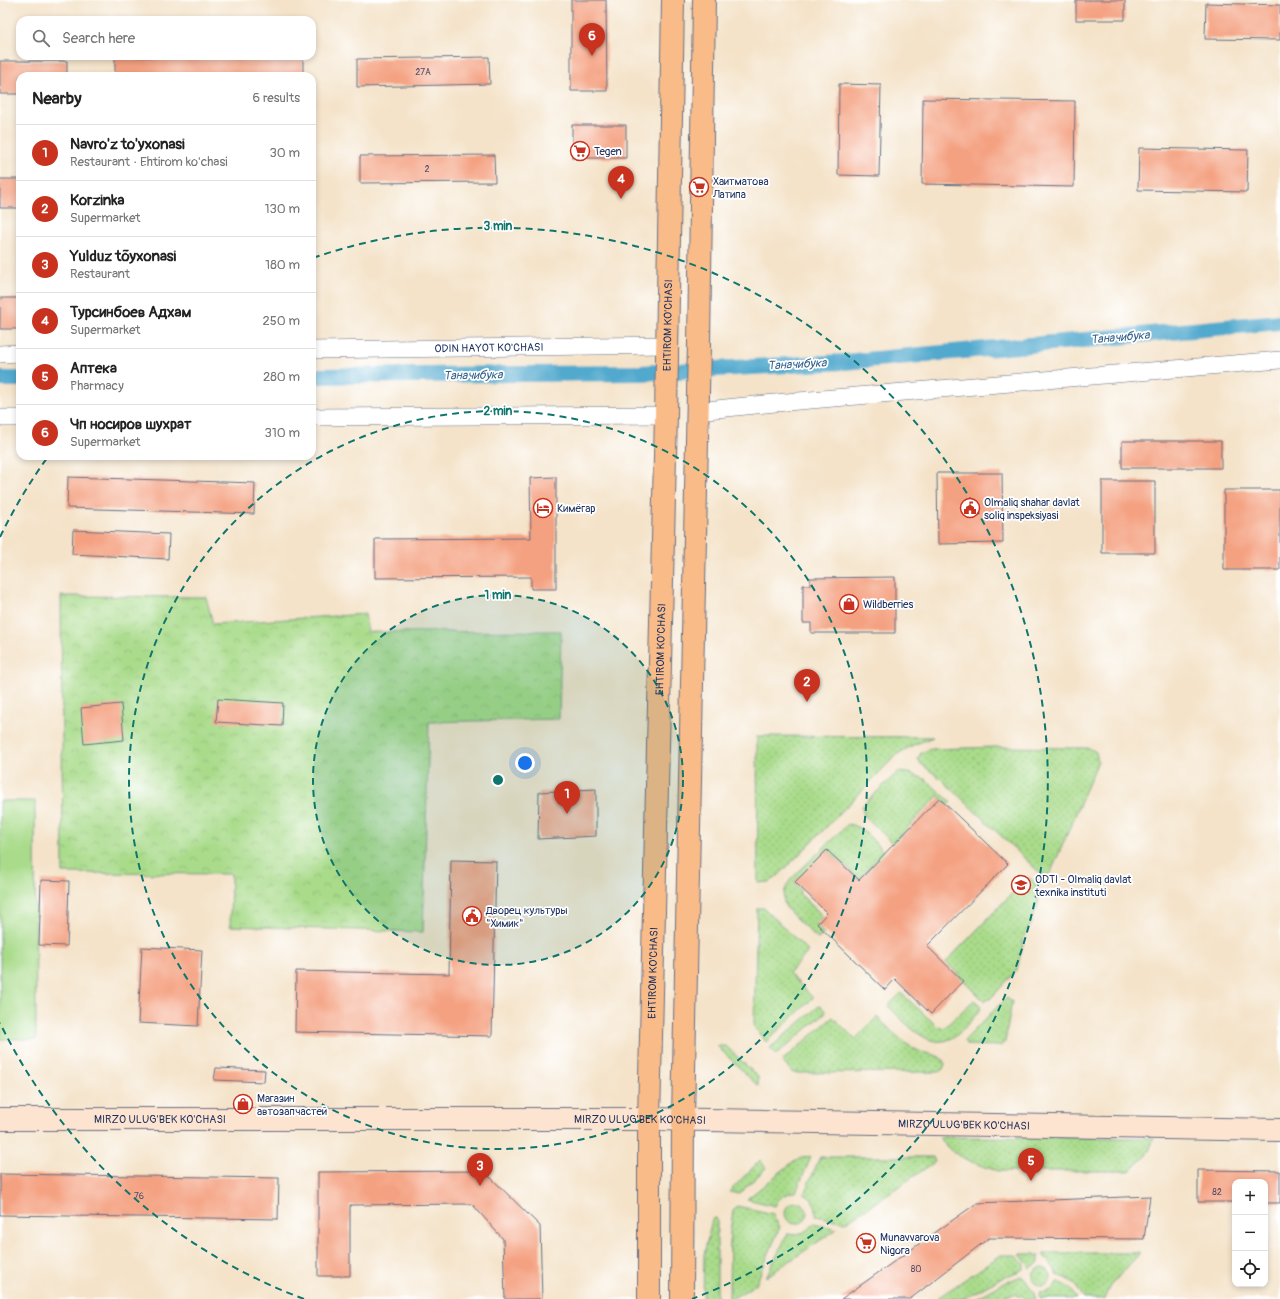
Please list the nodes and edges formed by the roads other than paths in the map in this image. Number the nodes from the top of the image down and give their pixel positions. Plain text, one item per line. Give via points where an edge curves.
1 (673, 0) edge
2 (704, 0) edge
3 (667, 345) junction
4 (316, 350) edge
5 (16, 353) edge
6 (0, 354) edge
7 (1280, 360) edge
8 (697, 406) junction
9 (666, 415) junction
10 (316, 417) edge
11 (0, 418) edge
12 (16, 418) edge
13 (0, 1119) edge
14 (649, 1119) junction
15 (683, 1119) junction
16 (1280, 1130) edge
17 (649, 1299) edge
18 (682, 1299) edge

1 - 3 main road, EHTIROM KO'CHASI
2 - 8 main road
3 - 4 street, ODIN HAYOT KO'CHASI
3 - 9 main road, EHTIROM KO'CHASI
5 - 6 street
7 - 8 street via 783,402
8 - 15 main road
9 - 10 street
9 - 14 main road, EHTIROM KO'CHASI
11 - 12 street
13 - 14 main road, MIRZO ULUG'BEK KO'CHASI
14 - 15 main road, MIRZO ULUG'BEK KO'CHASI
14 - 17 main road, EHTIROM KO'CHASI
15 - 16 main road, MIRZO ULUG'BEK KO'CHASI
15 - 18 main road

